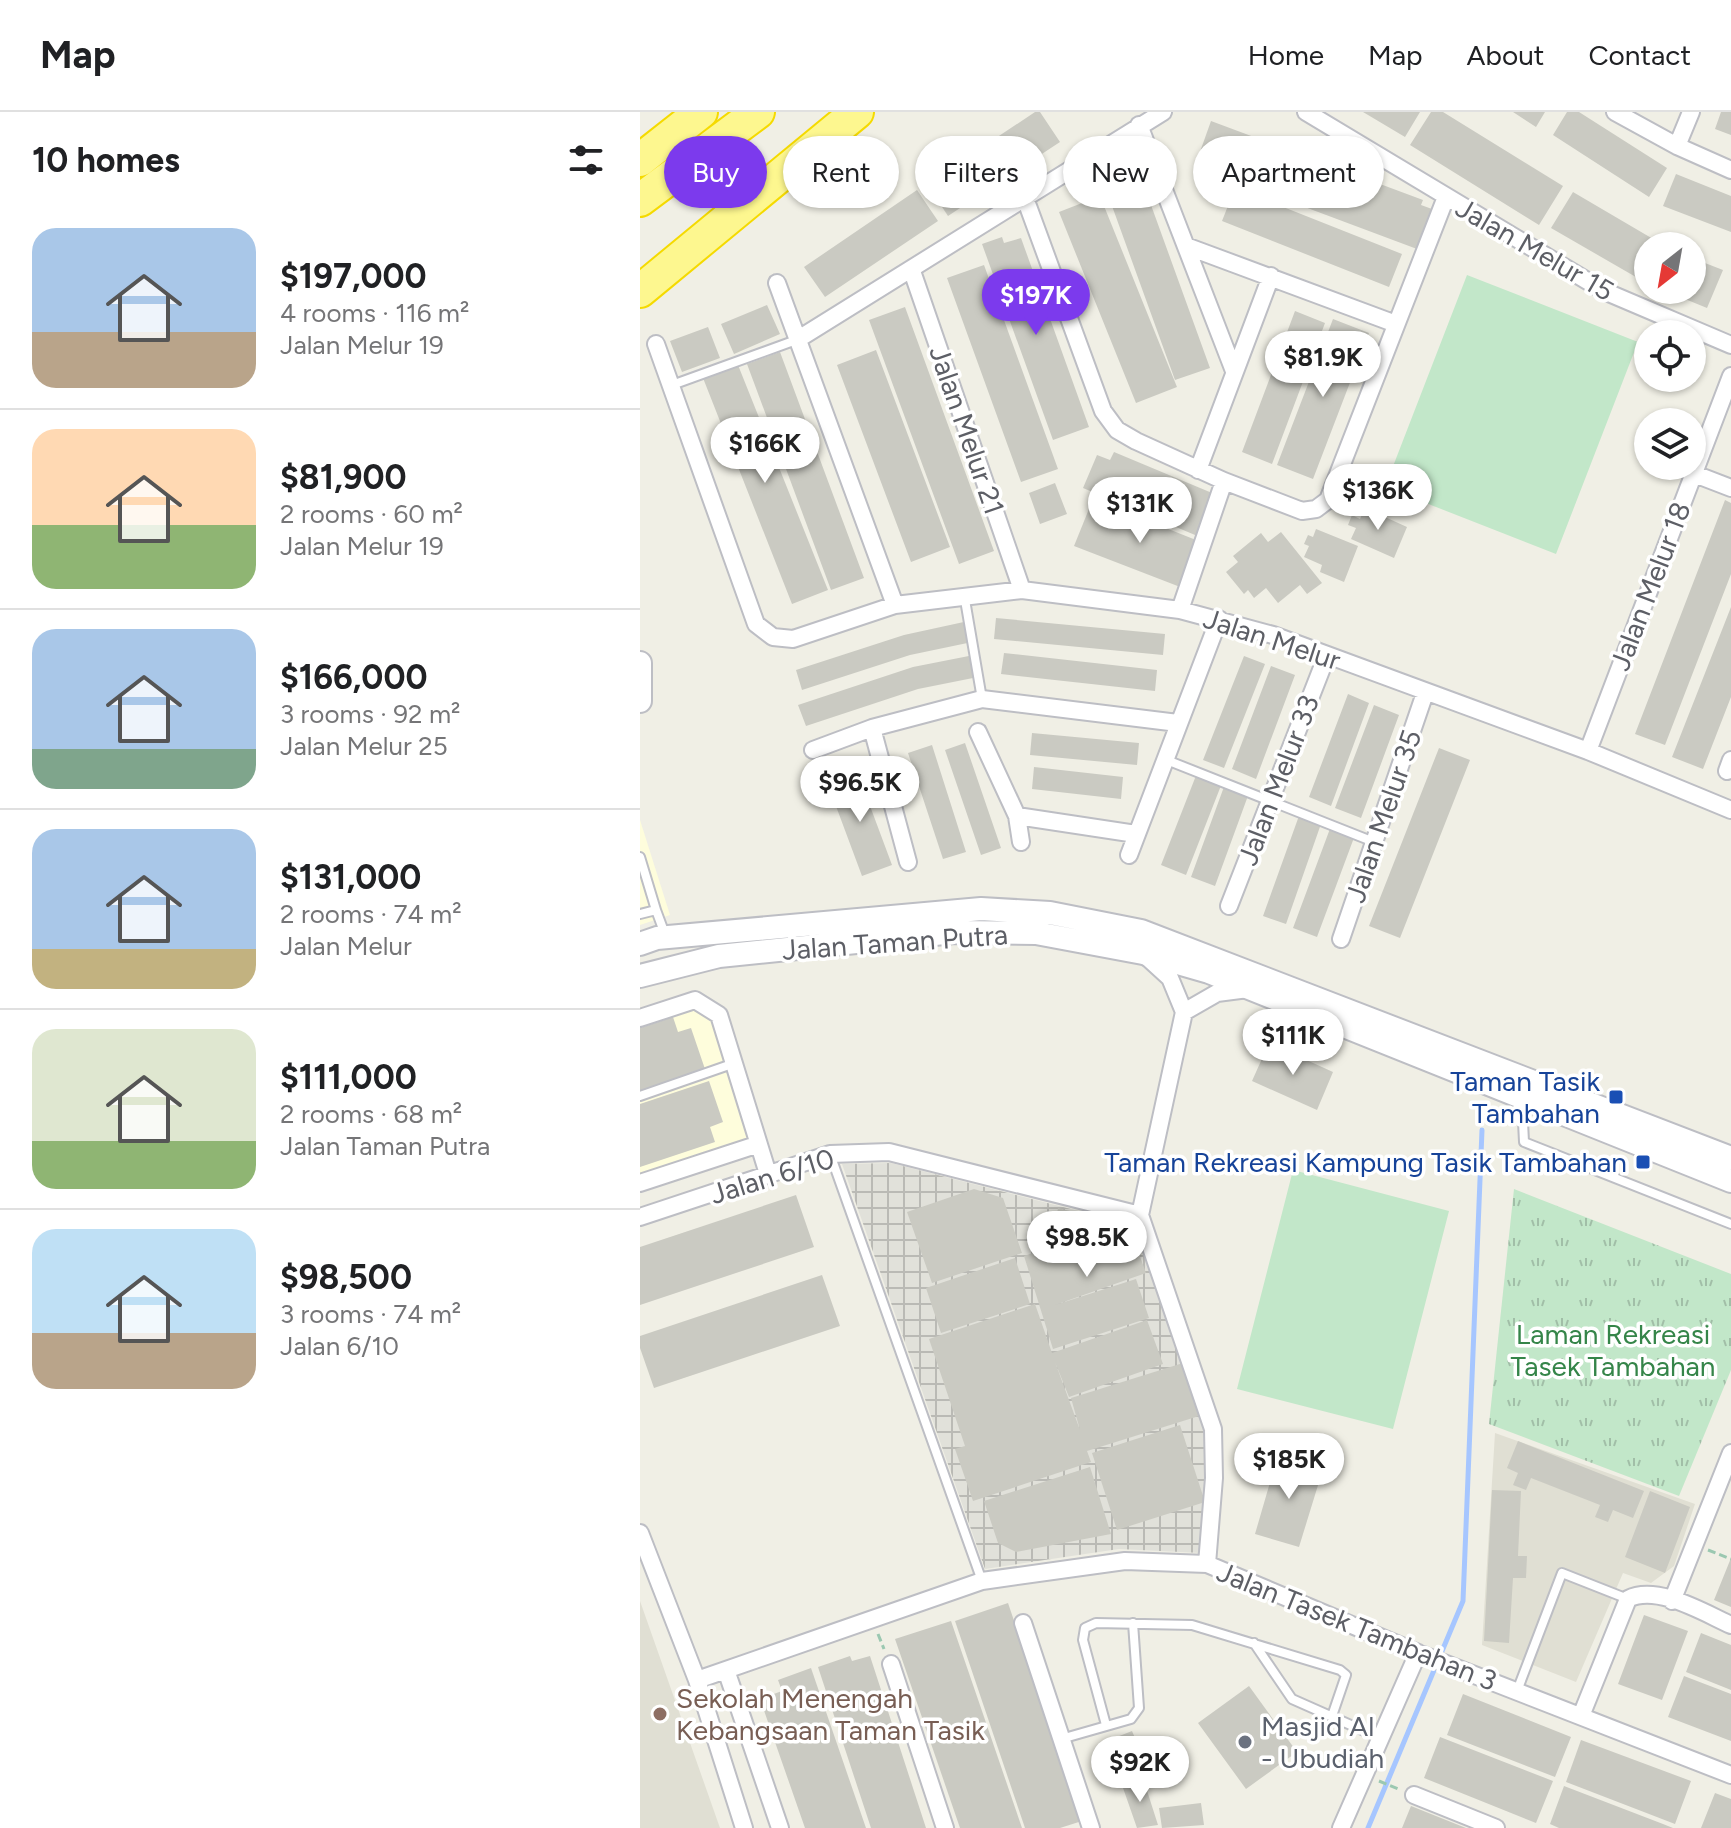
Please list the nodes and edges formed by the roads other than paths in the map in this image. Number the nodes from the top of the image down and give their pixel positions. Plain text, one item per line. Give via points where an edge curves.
1 (701, 112) edge
2 (758, 112) edge
3 (857, 112) edge
4 (1163, 112) edge
5 (1306, 112) edge
6 (1615, 112) edge
7 (1691, 112) edge
8 (1139, 125) junction
9 (1677, 146) junction
10 (640, 160) edge
11 (1731, 170) edge
12 (1047, 184) edge
13 (1446, 197) junction
14 (640, 200) edge
15 (1010, 208) edge
16 (1029, 208) edge
17 (1186, 246) junction
18 (912, 271) junction
19 (1271, 276) junction
20 (777, 283) dead end
21 (640, 291) edge
22 (1396, 324) junction
23 (800, 338) junction
24 (656, 344) dead end
25 (1731, 345) edge
26 (1234, 371) junction
27 (1731, 376) edge
28 (672, 385) junction
29 (1706, 438) edge
30 (1198, 470) junction
31 (1706, 478) edge
32 (1689, 480) edge
33 (1224, 481) junction
34 (1731, 488) edge
35 (1022, 590) junction
36 (964, 594) junction
37 (895, 605) junction
38 (1180, 610) junction
39 (1219, 619) junction
40 (1327, 655) junction
41 (640, 663) edge
42 (1425, 693) junction
43 (982, 699) junction
44 (640, 701) edge
45 (1178, 723) junction
46 (872, 728) junction
47 (978, 732) dead end
48 (813, 750) dead end
49 (1588, 751) junction
50 (1164, 759) junction
51 (1270, 799) junction
52 (1731, 810) edge
53 (1017, 816) junction
54 (1136, 834) junction
55 (1021, 842) dead end
56 (1374, 842) junction
57 (1129, 855) dead end
58 (640, 857) edge
59 (908, 862) dead end
60 (1229, 906) dead end
61 (656, 910) junction
62 (640, 914) edge
63 (666, 938) junction
64 (1341, 939) dead end
65 (640, 944) edge
66 (1143, 953) junction
67 (646, 972) edge
68 (1248, 989) junction
69 (1184, 1012) junction
70 (640, 1018) edge
71 (732, 1064) junction
72 (1526, 1088) junction
73 (640, 1096) edge
74 (756, 1145) junction
75 (830, 1154) junction
76 (1731, 1158) edge
77 (768, 1174) junction
78 (1731, 1181) edge
79 (640, 1183) edge
80 (1140, 1215) junction
81 (640, 1217) edge
82 (1731, 1224) edge
83 (1731, 1453) edge
84 (1724, 1492) edge
85 (640, 1533) edge
86 (644, 1556) edge
87 (1207, 1564) junction
88 (982, 1581) junction
89 (1628, 1599) junction
90 (1672, 1601) junction
91 (1023, 1623) dead end
92 (1133, 1623) junction
93 (1731, 1625) edge
94 (1253, 1642) junction
95 (1425, 1656) junction
96 (891, 1664) road end
97 (726, 1670) junction
98 (697, 1680) junction
99 (1517, 1691) junction
100 (1332, 1716) junction
101 (1581, 1716) junction
102 (1106, 1725) junction
103 (1380, 1738) junction
104 (1061, 1739) junction
105 (1731, 1775) edge
106 (1414, 1795) road end
107 (744, 1828) edge
108 (780, 1828) edge
109 (945, 1828) edge
110 (1091, 1828) edge
111 (1341, 1828) edge
112 (1496, 1828) edge

1 - 10 highway
2 - 14 highway
3 - 21 highway
4 - 8 street
5 - 13 street, Jalan Melur 15
6 - 9 street
7 - 9 street
8 - 12 street
8 - 17 street
9 - 11 street
13 - 22 street
13 - 25 street, Jalan Melur 15 via 1604,291
15 - 18 street
16 - 30 street via 1103,411 1117,430
17 - 19 street
17 - 26 street
18 - 23 street
18 - 35 street, Jalan Melur 21
19 - 22 street
19 - 26 street
20 - 23 street
22 - 33 street via 1328,500 1302,511
23 - 28 lane
23 - 37 street
24 - 28 street
26 - 30 street
27 - 29 street, Jalan Melur 18
28 - 37 street, Jalan Melur via 756,624 773,637 793,639
30 - 33 street
31 - 34 street
32 - 49 street, Jalan Melur 18
33 - 38 street
35 - 36 street, Jalan Melur
35 - 38 street, Jalan Melur
36 - 37 street, Jalan Melur
36 - 43 lane
38 - 39 street, Jalan Melur
39 - 40 street, Jalan Melur
39 - 45 street
40 - 42 street, Jalan Melur
40 - 51 street, Jalan Melur 33
41 - 44 street
42 - 49 street, Jalan Melur
42 - 56 street, Jalan Melur 35
43 - 45 street
43 - 46 street
45 - 50 street
46 - 48 street
46 - 59 street
47 - 53 street
49 - 52 street, Jalan Melur
50 - 51 lane
50 - 54 street
51 - 56 lane
51 - 60 street, Jalan Melur 33
53 - 54 street
53 - 55 street
54 - 57 street
56 - 64 street, Jalan Melur 35
58 - 61 lane
61 - 62 lane
61 - 63 lane
63 - 65 street, Jalan Taman Putra
63 - 72 street, Jalan Taman Putra via 981,909 1050,913 1141,931
66 - 67 street, Jalan Taman Putra via 1036,933 954,932 719,956
66 - 68 street, Jalan Taman Putra
66 - 69 street via 1170,978
68 - 69 street via 1217,993
68 - 72 street, Jalan Taman Putra
69 - 80 street
70 - 71 street via 695,1000 719,1015
71 - 73 lane
71 - 74 street
72 - 76 street, Jalan Taman Putra
72 - 78 street, Jalan Taman Putra
72 - 82 lane via 1524,1142
74 - 77 street
74 - 79 street, Jalan 6/10
75 - 77 street, Jalan 6/10
75 - 80 street, Jalan 6/10 via 889,1152
75 - 88 lane
77 - 81 street, Jalan 6/10
80 - 87 street via 1213,1429
83 - 84 street
84 - 90 street
85 - 86 street
86 - 98 street
87 - 88 street, Jalan Tasek Tambahan 3 via 1125,1561
87 - 95 street, Jalan Tasek Tambahan 3
88 - 97 street, Jalan Tasek Tambahan 3
89 - 90 street via 1637,1594
89 - 99 lane via 1562,1573
89 - 101 street
90 - 93 street
91 - 104 street
92 - 94 lane via 1192,1625
92 - 102 lane via 1139,1708 1131,1719
92 - 102 lane via 1085,1628 1083,1640
94 - 100 lane via 1292,1699
94 - 100 lane via 1346,1675
95 - 99 street, Jalan Tasek Tambahan 3
95 - 103 street
96 - 109 street
97 - 98 street, Jalan Tasek Tambahan 3
97 - 108 street
98 - 107 street
99 - 101 street, Jalan Tasek Tambahan 3
100 - 103 lane
101 - 105 street, Jalan Tasek Tambahan 3
102 - 104 lane
103 - 111 street
104 - 110 street
106 - 112 street

